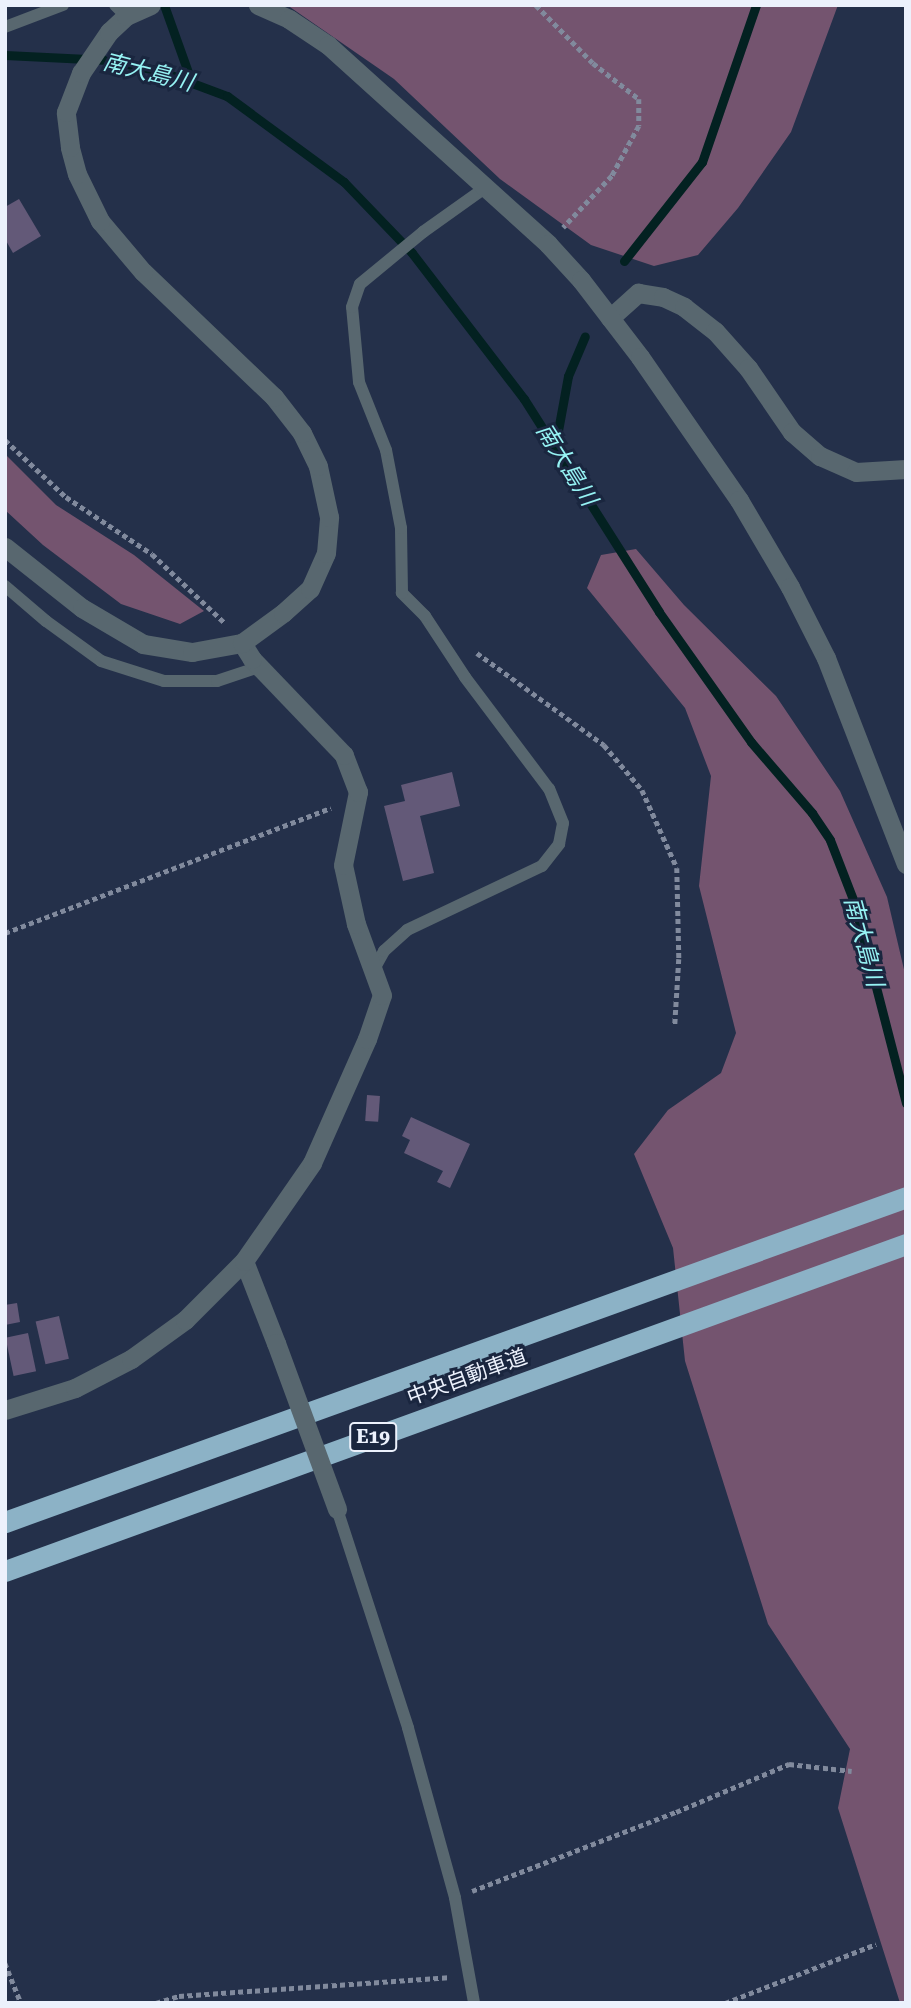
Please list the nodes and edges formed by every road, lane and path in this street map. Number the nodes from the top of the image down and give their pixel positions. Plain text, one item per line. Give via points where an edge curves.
1 (64, 5) edge
2 (258, 5) edge
3 (536, 5) edge
4 (134, 8) edge
5 (5, 27) edge
6 (485, 188) junction
7 (548, 244) junction
8 (610, 318) junction
9 (5, 440) edge
10 (906, 469) edge
11 (5, 547) edge
12 (5, 586) edge
13 (242, 643) junction
14 (470, 648) dead end
15 (259, 667) junction
16 (357, 802) junction
17 (906, 864) edge
18 (5, 933) edge
19 (373, 971) junction
20 (675, 1024) dead end
21 (906, 1197) edge
22 (906, 1244) edge
23 (244, 1261) junction
24 (5, 1410) edge
25 (337, 1509) joint
26 (5, 1522) edge
27 (5, 1571) edge
28 (852, 1771) dead end
29 (455, 1898) junction
30 (876, 1944) dead end
31 (5, 1963) edge
32 (469, 1975) junction
33 (21, 2003) edge
34 (156, 2003) edge
35 (474, 2003) edge
36 (725, 2003) edge

1 - 5 lane
2 - 6 street via 328,45
3 - 7 path via 593,63 639,99 639,126 612,176
4 - 13 street via 109,32 80,73 66,111 77,174 100,221 143,272 274,397 302,433 318,466 329,517 326,553 310,589
6 - 7 street
6 - 19 lane via 360,284 352,307 359,382 386,450 401,528 402,593 425,616 549,789 564,823 559,844 542,866 407,930 384,951
7 - 8 street
8 - 10 street via 638,293 684,307 715,331 748,368 792,432 820,456 856,472
8 - 17 street via 739,500 790,587 826,658
9 - 13 path via 66,497 152,554
11 - 13 street via 82,608 143,644 192,652
12 - 15 lane via 101,661 164,681 217,681
13 - 15 street
14 - 20 path via 604,745 642,790 677,868
15 - 16 street via 344,755 358,792
16 - 18 path via 342,803
16 - 19 street via 342,865
19 - 23 street via 382,995 312,1163
21 - 26 highway, 中央自動車道 / E19
22 - 27 highway, 中央自動車道 / E19
23 - 24 street via 185,1320 131,1359 75,1388
23 - 25 street, bridge
25 - 29 lane via 408,1728
28 - 29 path via 789,1764
29 - 32 lane
30 - 36 path
31 - 33 path
32 - 34 path via 179,1996
32 - 35 lane

